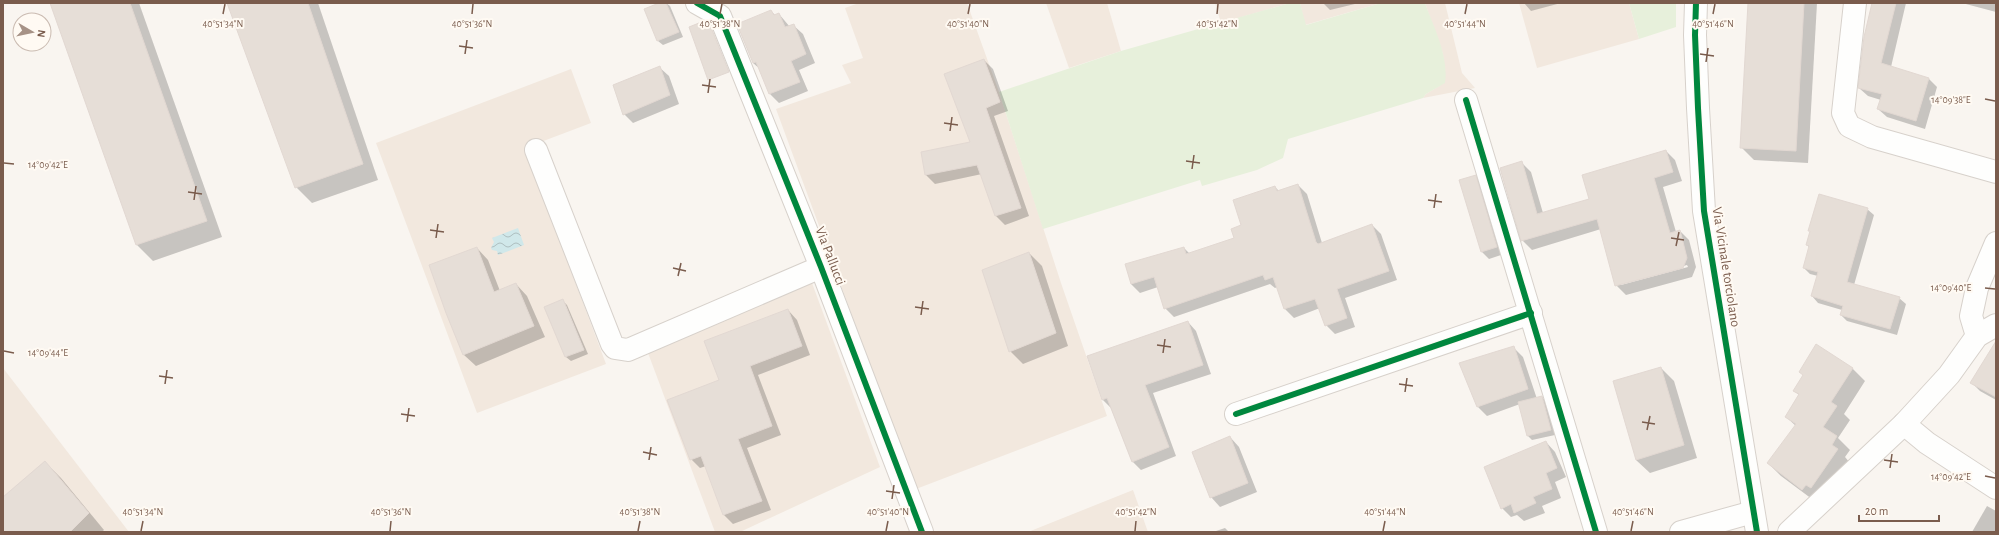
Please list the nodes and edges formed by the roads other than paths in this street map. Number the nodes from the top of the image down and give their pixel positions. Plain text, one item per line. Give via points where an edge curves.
1 (697, 3) edge
2 (1696, 3) edge
3 (1855, 3) edge
4 (1466, 100) dead end
5 (536, 150) dead end
6 (1996, 172) edge
7 (1996, 244) edge
8 (821, 267) junction
9 (1531, 313) junction
10 (1996, 325) edge
11 (1977, 336) junction
12 (1236, 414) dead end
13 (1904, 424) junction
14 (1996, 488) edge
15 (1755, 522) edge
16 (922, 532) edge
17 (1596, 532) edge
18 (1681, 532) edge
19 (1789, 532) edge

1 - 8 street, Via Pallucci via 720,16
2 - 15 street, Via Vicinale torciolano via 1698,108 1704,211
3 - 6 street via 1843,113 1849,126 1872,137
4 - 9 street
5 - 8 street via 615,348 628,350
7 - 11 street via 1978,288 1971,316
8 - 16 street, Via Pallucci
9 - 12 street
9 - 17 street
10 - 11 street
11 - 13 street via 1949,375
13 - 14 street via 1926,443
13 - 19 street
15 - 18 street

